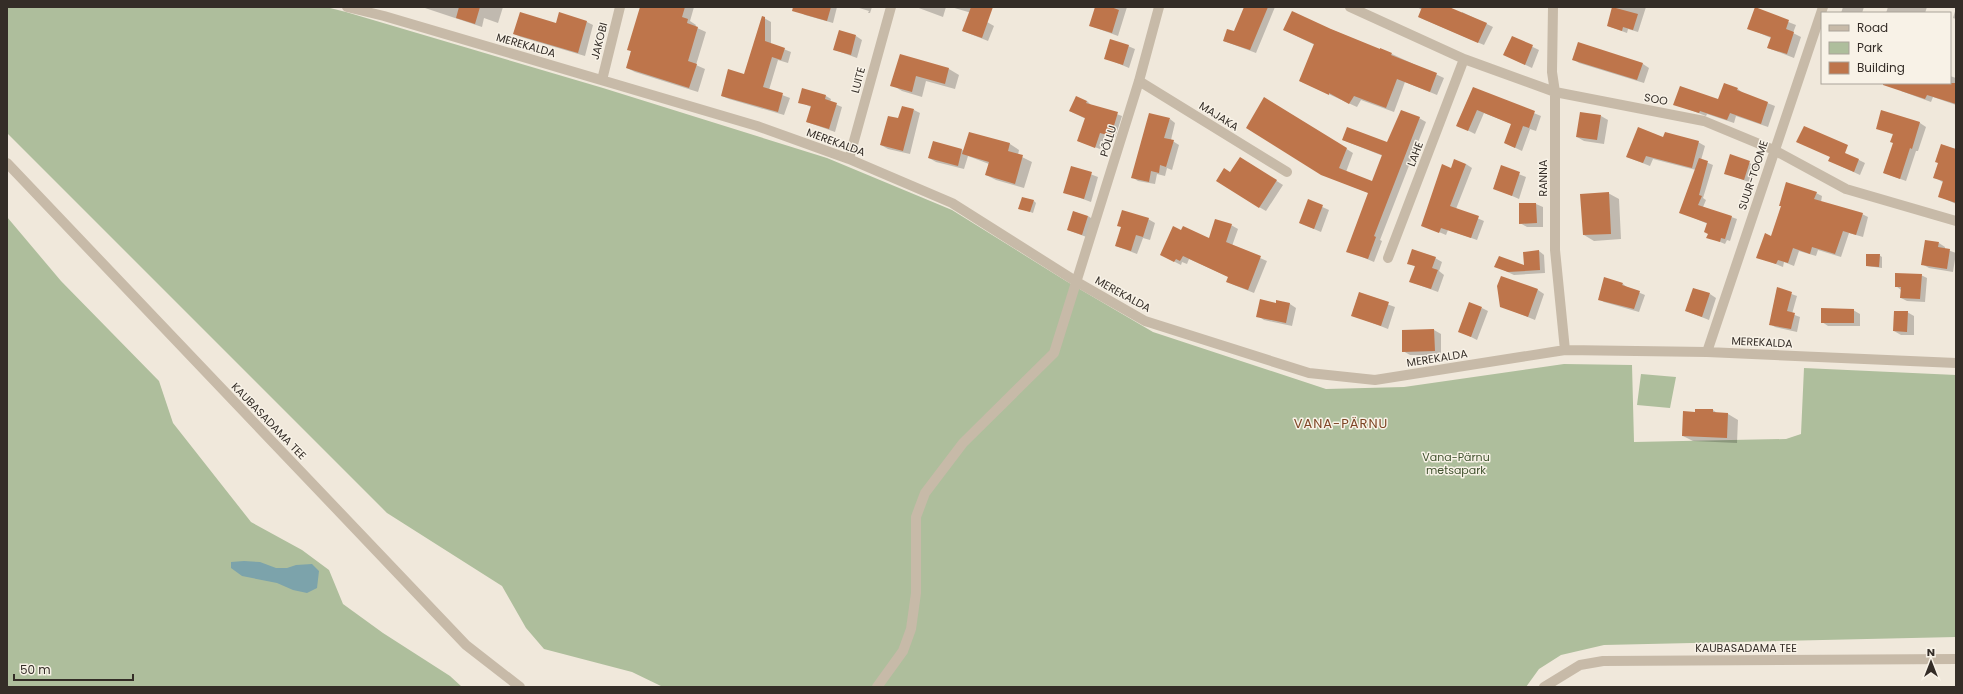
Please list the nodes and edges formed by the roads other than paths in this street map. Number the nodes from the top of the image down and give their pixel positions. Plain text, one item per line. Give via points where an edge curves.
1 (347, 7) edge
2 (620, 7) edge
3 (891, 7) edge
4 (1159, 7) edge
5 (1350, 7) edge
6 (1553, 7) edge
7 (1821, 16) edge
8 (1464, 59) junction
9 (602, 80) junction
10 (1139, 81) junction
11 (1556, 92) junction
12 (1774, 150) junction
13 (849, 159) junction
14 (7, 163) edge
15 (1287, 172) dead end
16 (1956, 222) edge
17 (1388, 258) dead end
18 (1077, 282) junction
19 (1565, 350) junction
20 (1707, 352) junction
21 (1956, 363) edge
22 (1956, 659) edge
23 (520, 687) edge
24 (877, 687) edge
25 (1544, 687) edge

1 - 9 street, MEREKALDA
2 - 9 street, JAKOBI
3 - 13 street, LUITE
4 - 10 street, PÕLLU
5 - 8 street, SOO
6 - 11 street, RANNA via 1552,72
7 - 12 street, SUUR-TOOME
8 - 11 street, SOO
8 - 17 street, LAHE
9 - 13 street, MEREKALDA via 757,126
10 - 15 street, MAJAKA
10 - 18 street, PÕLLU
11 - 12 street, SOO via 1704,121
11 - 19 street, RANNA via 1555,250
12 - 16 street, SOO via 1846,189
12 - 20 street, SUUR-TOOME
13 - 18 street, MEREKALDA via 952,203
14 - 23 street, KAUBASADAMA TEE via 466,645
18 - 19 street, MEREKALDA via 1145,321 1309,374 1375,380
18 - 24 street, PÕLLU via 1054,353 963,443 925,493 916,516 916,593 911,630 903,651
19 - 20 street, MEREKALDA
20 - 21 street, MEREKALDA
22 - 25 street, KAUBASADAMA TEE via 1603,661 1580,665

